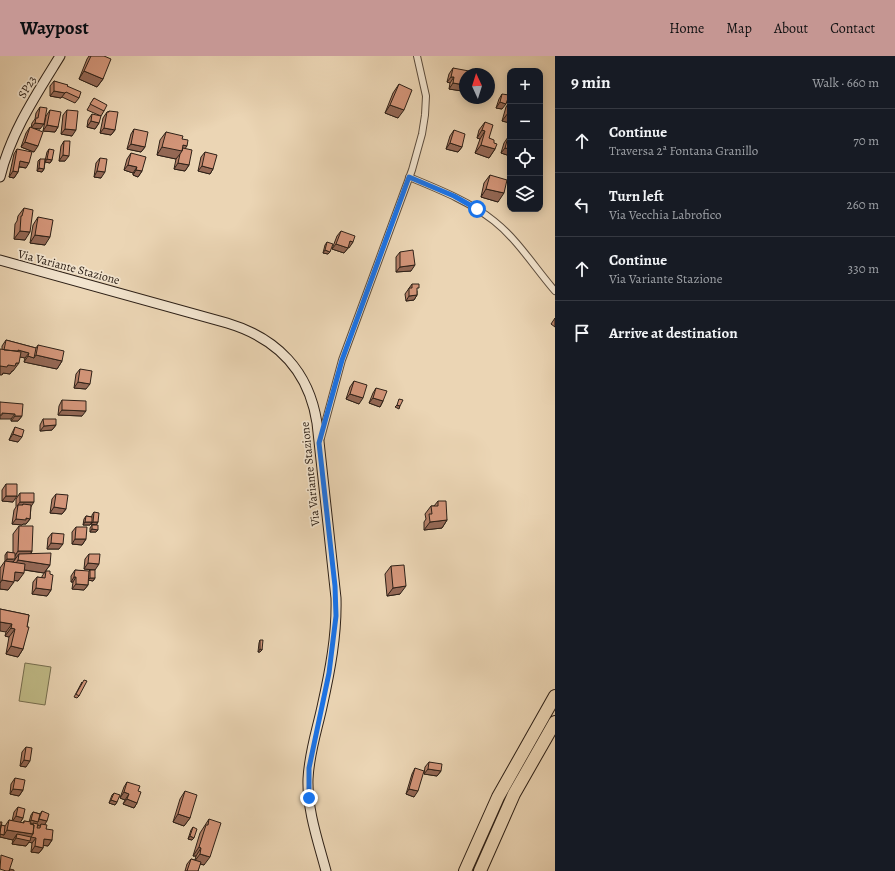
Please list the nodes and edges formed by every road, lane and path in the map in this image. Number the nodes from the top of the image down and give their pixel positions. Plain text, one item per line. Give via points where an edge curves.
1 (60, 56) edge
2 (417, 56) edge
3 (0, 177) edge
4 (409, 177) junction
5 (0, 260) edge
6 (555, 291) edge
7 (319, 443) junction
8 (555, 696) edge
9 (555, 722) edge
10 (326, 871) edge
11 (465, 871) edge
12 (480, 871) edge

1 - 3 street, SP23 / SP23 via 21,120
2 - 4 street via 425,91 426,115
4 - 6 street via 454,196 491,218 507,233
4 - 7 street via 342,360
5 - 7 street, Via Variante Stazione via 233,325 260,336 284,354 304,382 314,407
7 - 10 street, Via Variante Stazione via 336,616 329,673 312,752 308,785 310,807
8 - 11 highway via 498,797
9 - 12 highway via 514,794

